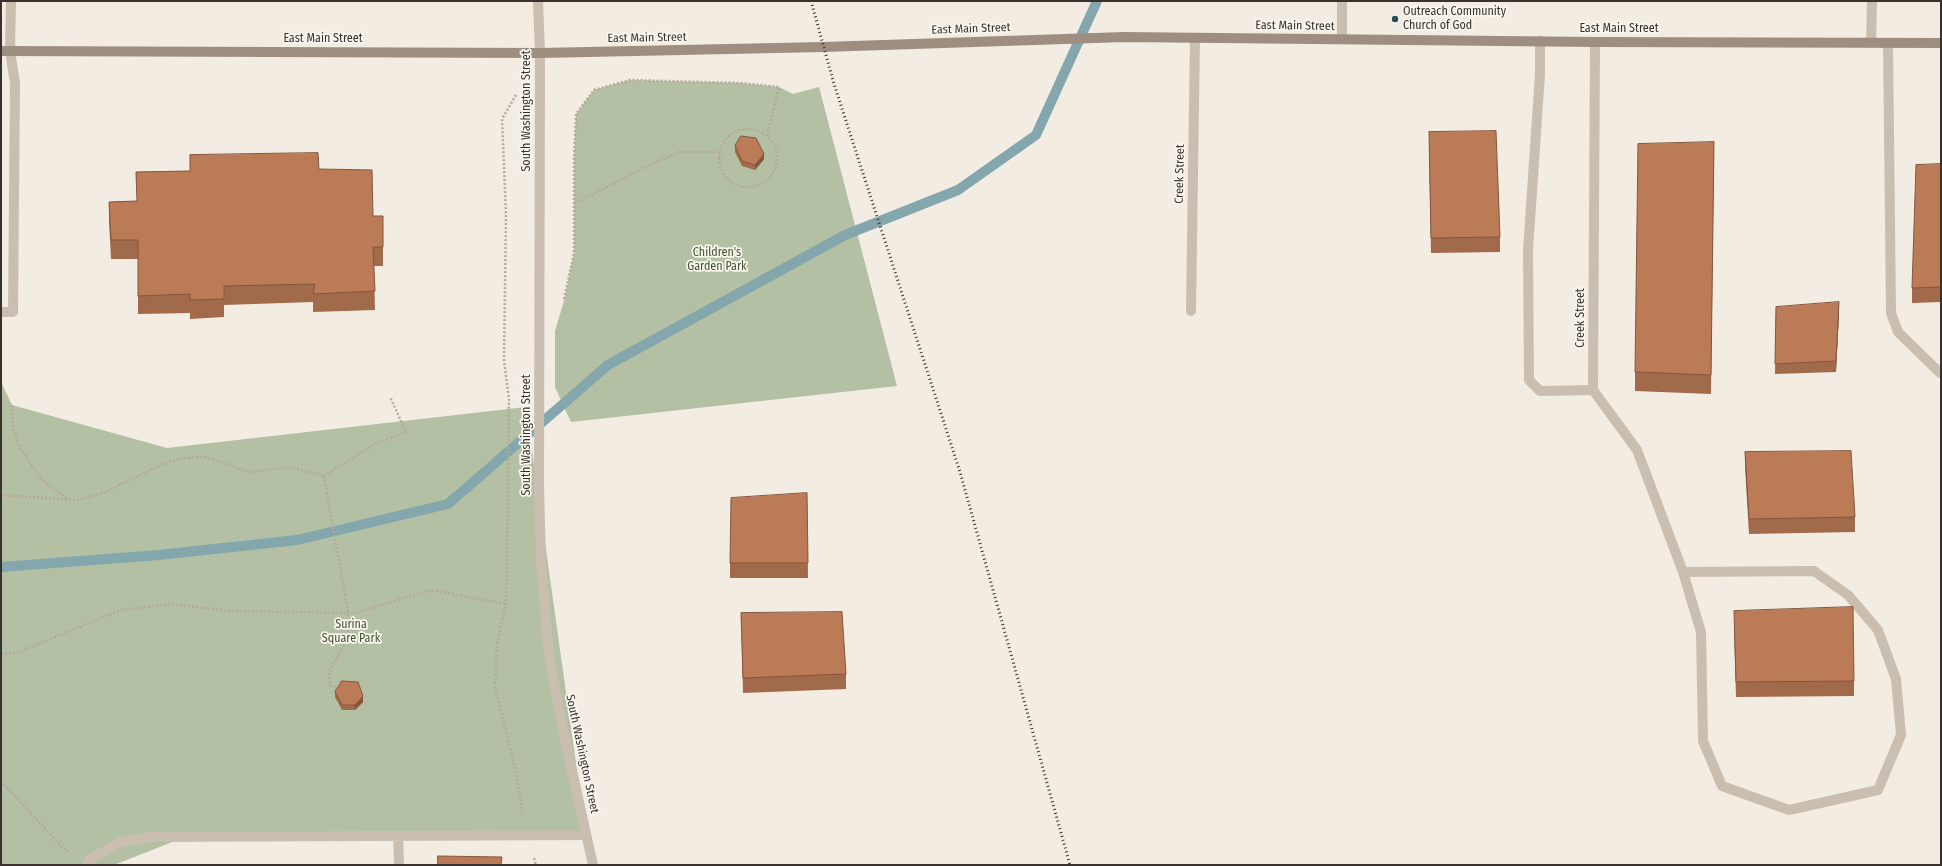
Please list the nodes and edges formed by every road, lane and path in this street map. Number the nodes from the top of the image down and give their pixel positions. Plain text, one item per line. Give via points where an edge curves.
1 (11, 1) edge
2 (538, 1) edge
3 (1342, 1) edge
4 (1872, 1) edge
5 (1195, 38) junction
6 (1342, 39) junction
7 (1540, 41) junction
8 (1595, 42) junction
9 (1871, 43) junction
10 (1888, 43) junction
11 (1941, 43) edge
12 (6, 51) edge
13 (540, 54) junction
14 (518, 93) dead end
15 (767, 136) junction
16 (719, 152) junction
17 (574, 204) junction
18 (564, 301) dead end
19 (1, 312) edge
20 (1191, 312) dead end
21 (1940, 373) edge
22 (1593, 390) junction
23 (390, 397) dead end
24 (12, 405) dead end
25 (324, 476) junction
26 (1, 495) edge
27 (70, 500) junction
28 (1683, 572) junction
29 (506, 604) junction
30 (348, 613) junction
31 (1, 654) edge
32 (340, 690) edge
33 (1, 781) edge
34 (398, 836) junction
35 (528, 836) junction
36 (586, 836) junction
37 (88, 862) edge
38 (399, 865) edge
39 (536, 865) edge
40 (592, 865) edge

1 - 12 street
2 - 13 street, South Washington Street
3 - 6 street
4 - 9 street
5 - 6 main road, East Main Street
5 - 13 main road, East Main Street via 1056,39
5 - 20 street, Creek Street
6 - 7 main road, East Main Street
7 - 8 main road, East Main Street
7 - 22 street via 1528,250 1528,380 1540,391
8 - 9 main road, East Main Street
8 - 22 street, Creek Street
9 - 10 main road, East Main Street
10 - 11 main road, East Main Street
10 - 21 street via 1891,313 1898,332
12 - 13 main road, East Main Street
12 - 19 street via 15,83 13,312
13 - 36 street, South Washington Street via 541,560 549,656
14 - 29 path via 502,119 506,214 504,361 509,399
15 - 16 path via 758,130 738,131 723,143
15 - 16 path via 777,151 778,161 775,170 762,184 744,188 734,185 721,171
15 - 17 path via 779,87 740,83 630,80 594,90 576,114
16 - 17 path via 679,152
17 - 18 path via 574,253
22 - 28 street via 1637,450
23 - 25 path via 406,432 377,444
24 - 27 path via 13,429 21,450 42,480
25 - 27 path via 290,467 250,472 206,457 182,458 163,464 103,493
25 - 30 path
26 - 27 path
28 - 28 street via 1701,632 1703,741 1722,786 1789,810 1878,790 1901,734 1896,679 1878,630 1848,595 1814,571
29 - 30 path via 431,590
29 - 35 path via 497,643 495,687 513,759
30 - 31 path via 231,611 170,604 121,610 16,652
30 - 32 path via 348,637 329,672 330,685
33 - 37 path via 63,848
34 - 35 street
34 - 37 street via 153,837 120,842
34 - 38 street
35 - 36 street
35 - 39 path
36 - 40 street, South Washington Street

